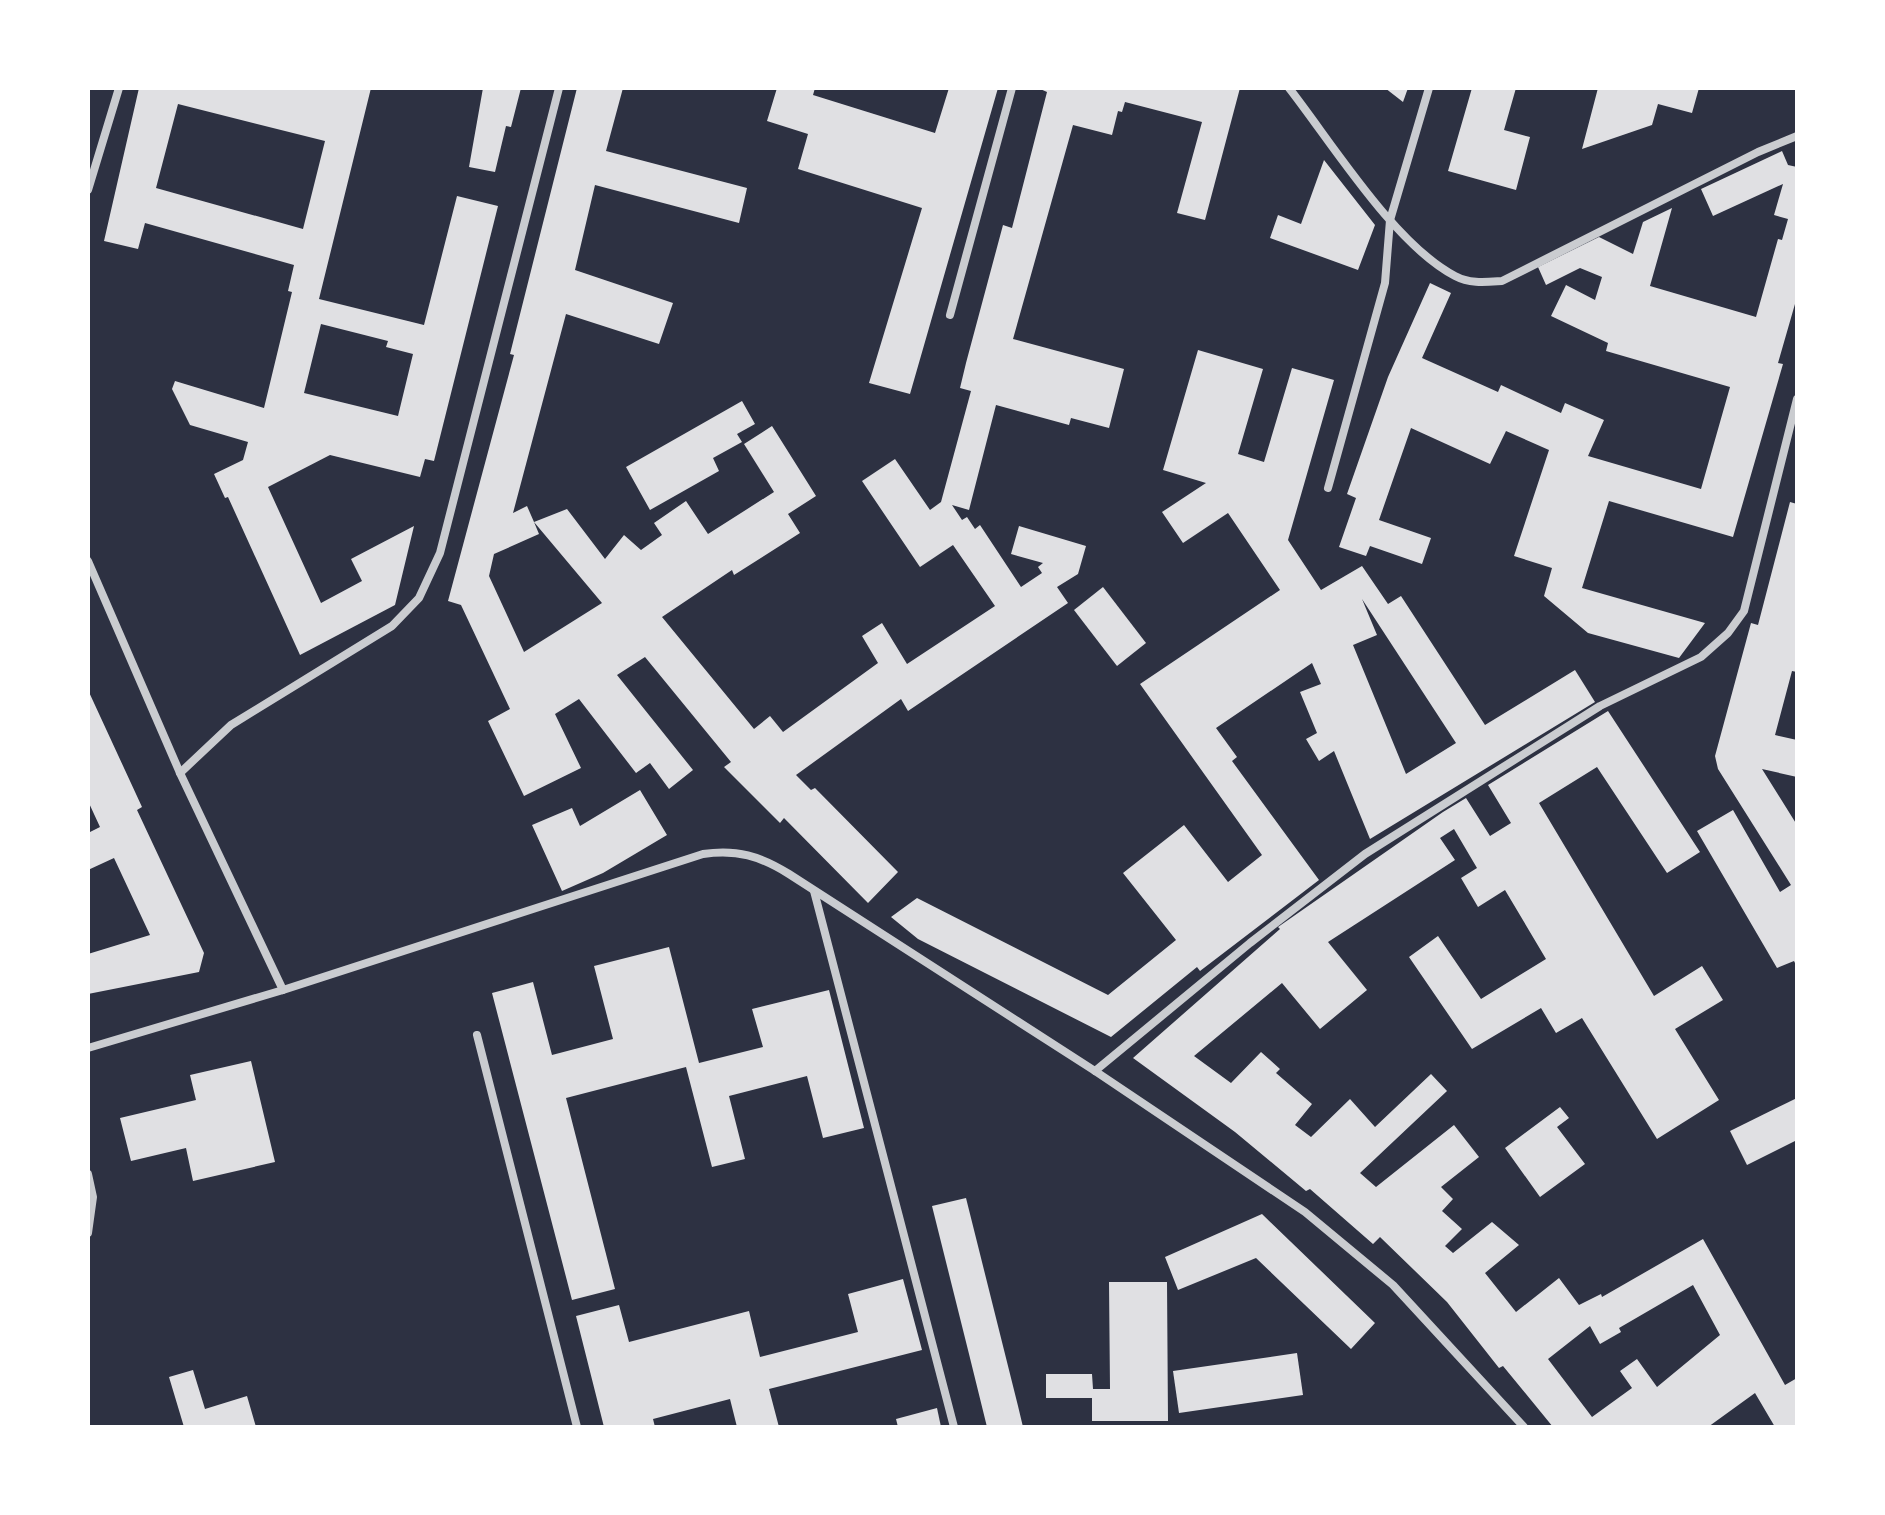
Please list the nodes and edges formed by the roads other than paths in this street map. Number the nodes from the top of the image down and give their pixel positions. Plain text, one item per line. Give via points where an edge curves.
1 (119, 88) edge
2 (559, 88) edge
3 (1012, 88) edge
4 (1289, 88) edge
5 (1429, 88) edge
6 (1797, 136) edge
7 (88, 190) edge
8 (1390, 220) junction
9 (950, 315) dead end
10 (1797, 399) edge
11 (1328, 488) dead end
12 (88, 561) edge
13 (180, 773) junction
14 (814, 891) junction
15 (283, 990) junction
16 (477, 1035) dead end
17 (88, 1048) edge
18 (1095, 1071) junction
19 (88, 1174) edge
20 (88, 1233) edge
21 (577, 1427) edge
22 (954, 1427) edge
23 (1524, 1427) edge

1 - 7 street
2 - 13 street via 440,553 419,598 392,626 231,725
3 - 9 street
4 - 8 street
5 - 8 street
6 - 8 street via 1502,281 1476,283 1456,276
8 - 11 street via 1385,283
10 - 18 street via 1744,611 1728,633 1701,657 1600,706 1365,854
12 - 13 street
13 - 15 street
14 - 15 street via 767,861 726,851 703,854
14 - 18 street
14 - 22 street
15 - 17 street
16 - 21 street
18 - 23 street via 1305,1212 1393,1285
19 - 20 street via 93,1197

